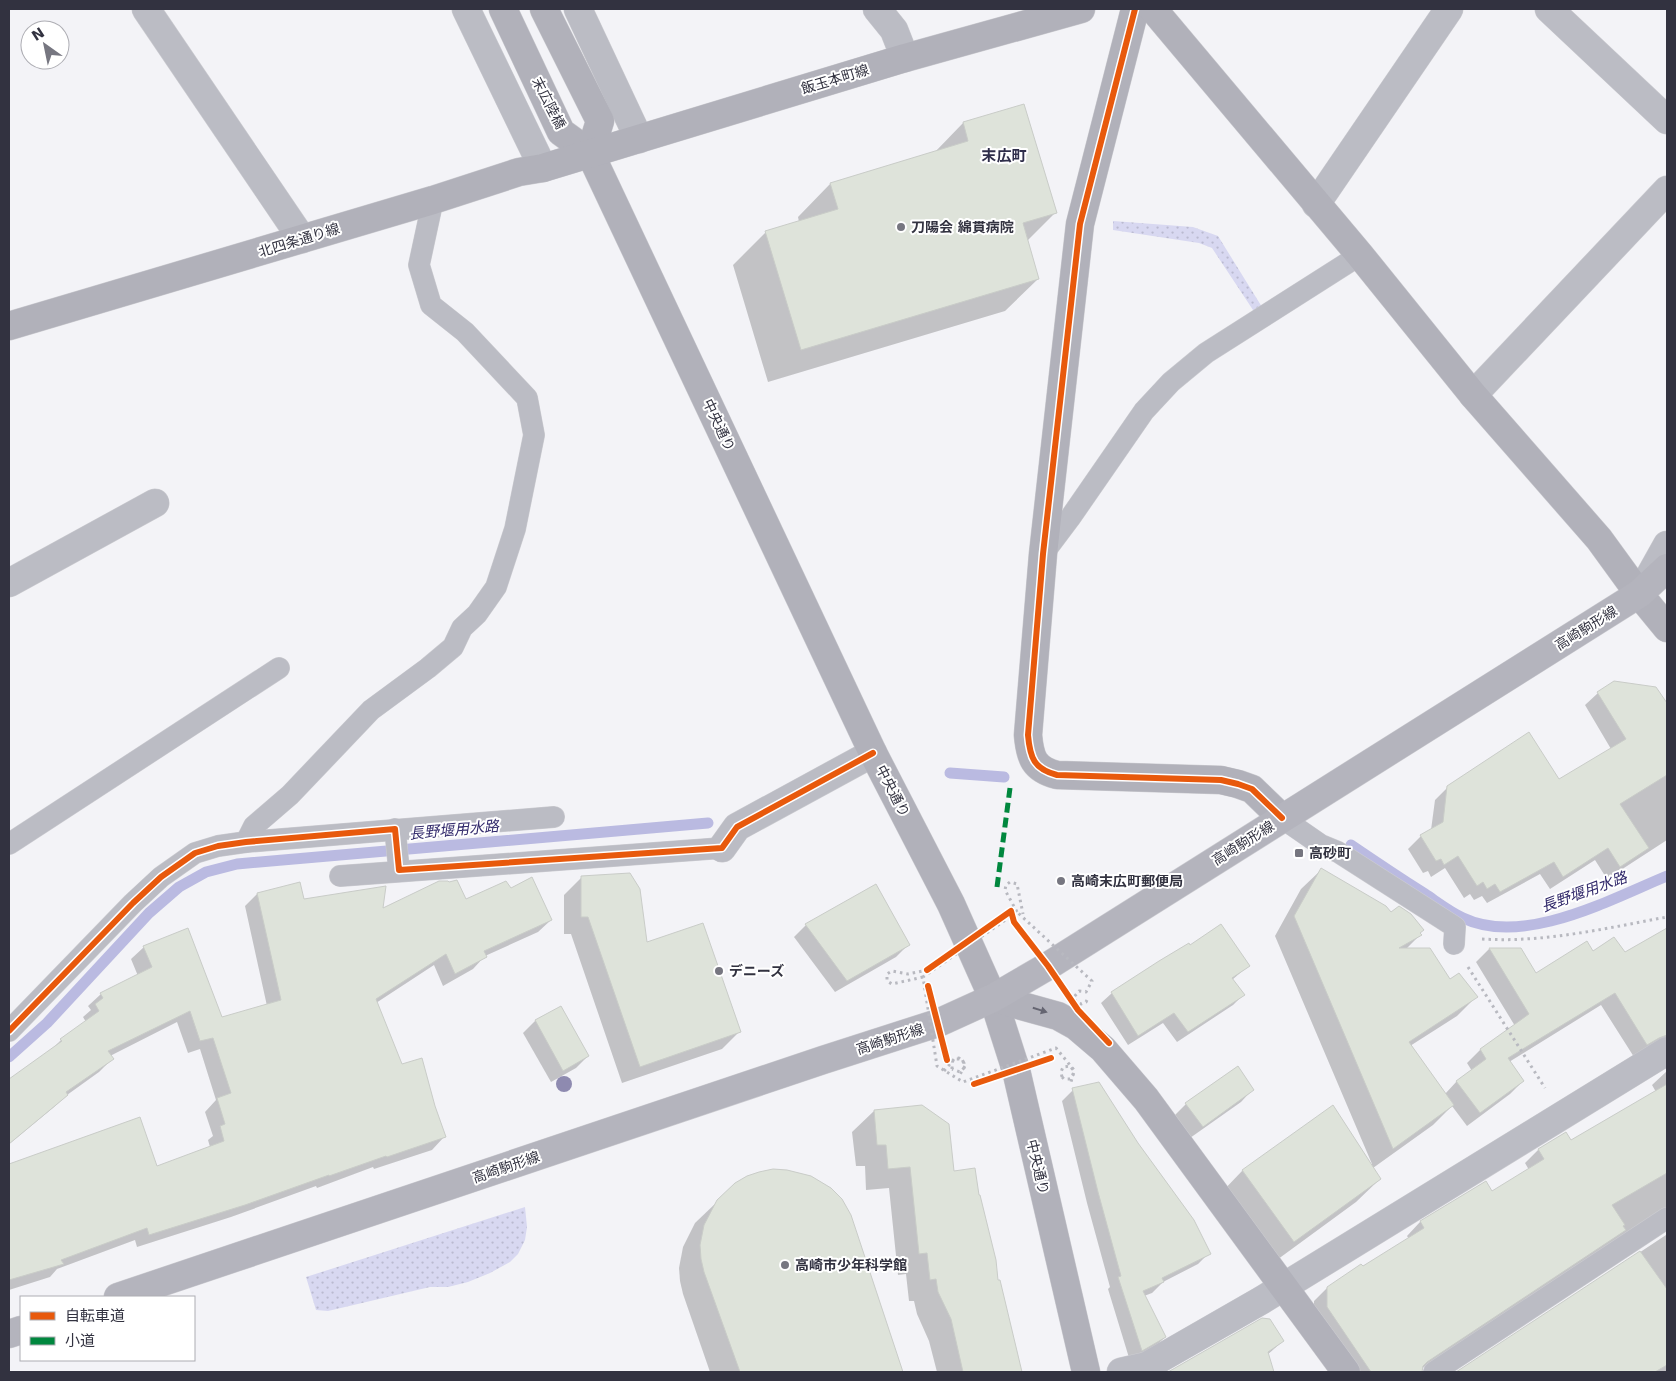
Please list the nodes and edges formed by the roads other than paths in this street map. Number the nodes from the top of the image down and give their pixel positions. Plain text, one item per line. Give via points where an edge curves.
1 (146, 9) edge
2 (466, 9) edge
3 (503, 9) edge
4 (544, 9) edge
5 (578, 9) edge
6 (877, 9) edge
7 (1080, 9) edge
8 (1134, 9) edge
9 (1153, 9) edge
10 (1449, 9) edge
11 (1549, 9) edge
12 (905, 58) junction
13 (1667, 120) edge
14 (639, 139) junction
15 (590, 153) junction
16 (543, 168) junction
17 (1667, 190) edge
18 (432, 200) junction
19 (1316, 204) junction
20 (302, 239) junction
21 (1360, 255) junction
22 (9, 326) edge
23 (1473, 395) junction
24 (154, 503) dead end
25 (1667, 545) edge
26 (1042, 554) junction
27 (1667, 568) edge
28 (9, 583) edge
29 (1667, 584) edge
30 (1640, 594) junction
31 (1667, 628) edge
32 (279, 668) dead end
33 (873, 753) junction
34 (554, 816) dead end
35 (1282, 818) junction
36 (395, 834) junction
37 (246, 842) junction
38 (9, 844) edge
39 (722, 848) joint
40 (399, 865) junction
41 (340, 876) dead end
42 (1454, 944) road end
43 (993, 998) junction
44 (9, 1032) edge
45 (1667, 1051) edge
46 (1667, 1218) edge
47 (1283, 1287) junction
48 (121, 1296) edge
49 (1086, 1372) edge
50 (1121, 1372) edge
51 (1346, 1372) edge
52 (1434, 1372) edge

1 - 20 street
2 - 16 street
3 - 15 street, 末広陸橋 via 561,132
4 - 15 street via 600,121
5 - 14 street
6 - 12 street via 894,30
7 - 12 street, 飯玉本町線
8 - 26 street via 1080,224
9 - 19 street
10 - 19 street
11 - 13 street
12 - 14 street, 飯玉本町線
14 - 15 street, 飯玉本町線
15 - 16 street, 北四条通り線
15 - 33 street, 中央通り
16 - 18 street, 北四条通り線 via 520,172
17 - 23 street
18 - 20 street, 北四条通り線
18 - 37 lane via 419,265 431,305 465,332 528,398 534,435 515,529 496,587 477,614 462,628 453,647 371,710 290,795 254,826
19 - 21 street
20 - 22 street, 北四条通り線
21 - 23 street
21 - 26 lane via 1212,348 1170,382 1144,411
23 - 30 street via 1599,539
24 - 28 street
25 - 30 street
26 - 35 street via 1028,735 1029,749 1035,762 1044,771 1057,775 1221,780 1252,790
27 - 30 main road, 高崎駒形線
29 - 30 main road, 高崎駒形線
30 - 31 street
30 - 35 main road, 高崎駒形線
32 - 38 lane
33 - 39 street via 737,827
33 - 43 street, 中央通り via 951,904
34 - 36 lane
35 - 42 lane via 1455,926
35 - 43 main road, 高崎駒形線
36 - 37 lane
36 - 40 lane
37 - 44 lane via 195,853 161,877
39 - 40 lane
40 - 41 lane
43 -> 47 street via 1058,1016 1076,1026 1103,1049 1146,1099
43 - 48 main road, 高崎駒形線 via 938,1023
43 - 49 street, 中央通り via 1016,1070
45 - 47 street
46 - 52 lane
47 - 50 street via 1147,1366
47 - 51 street

